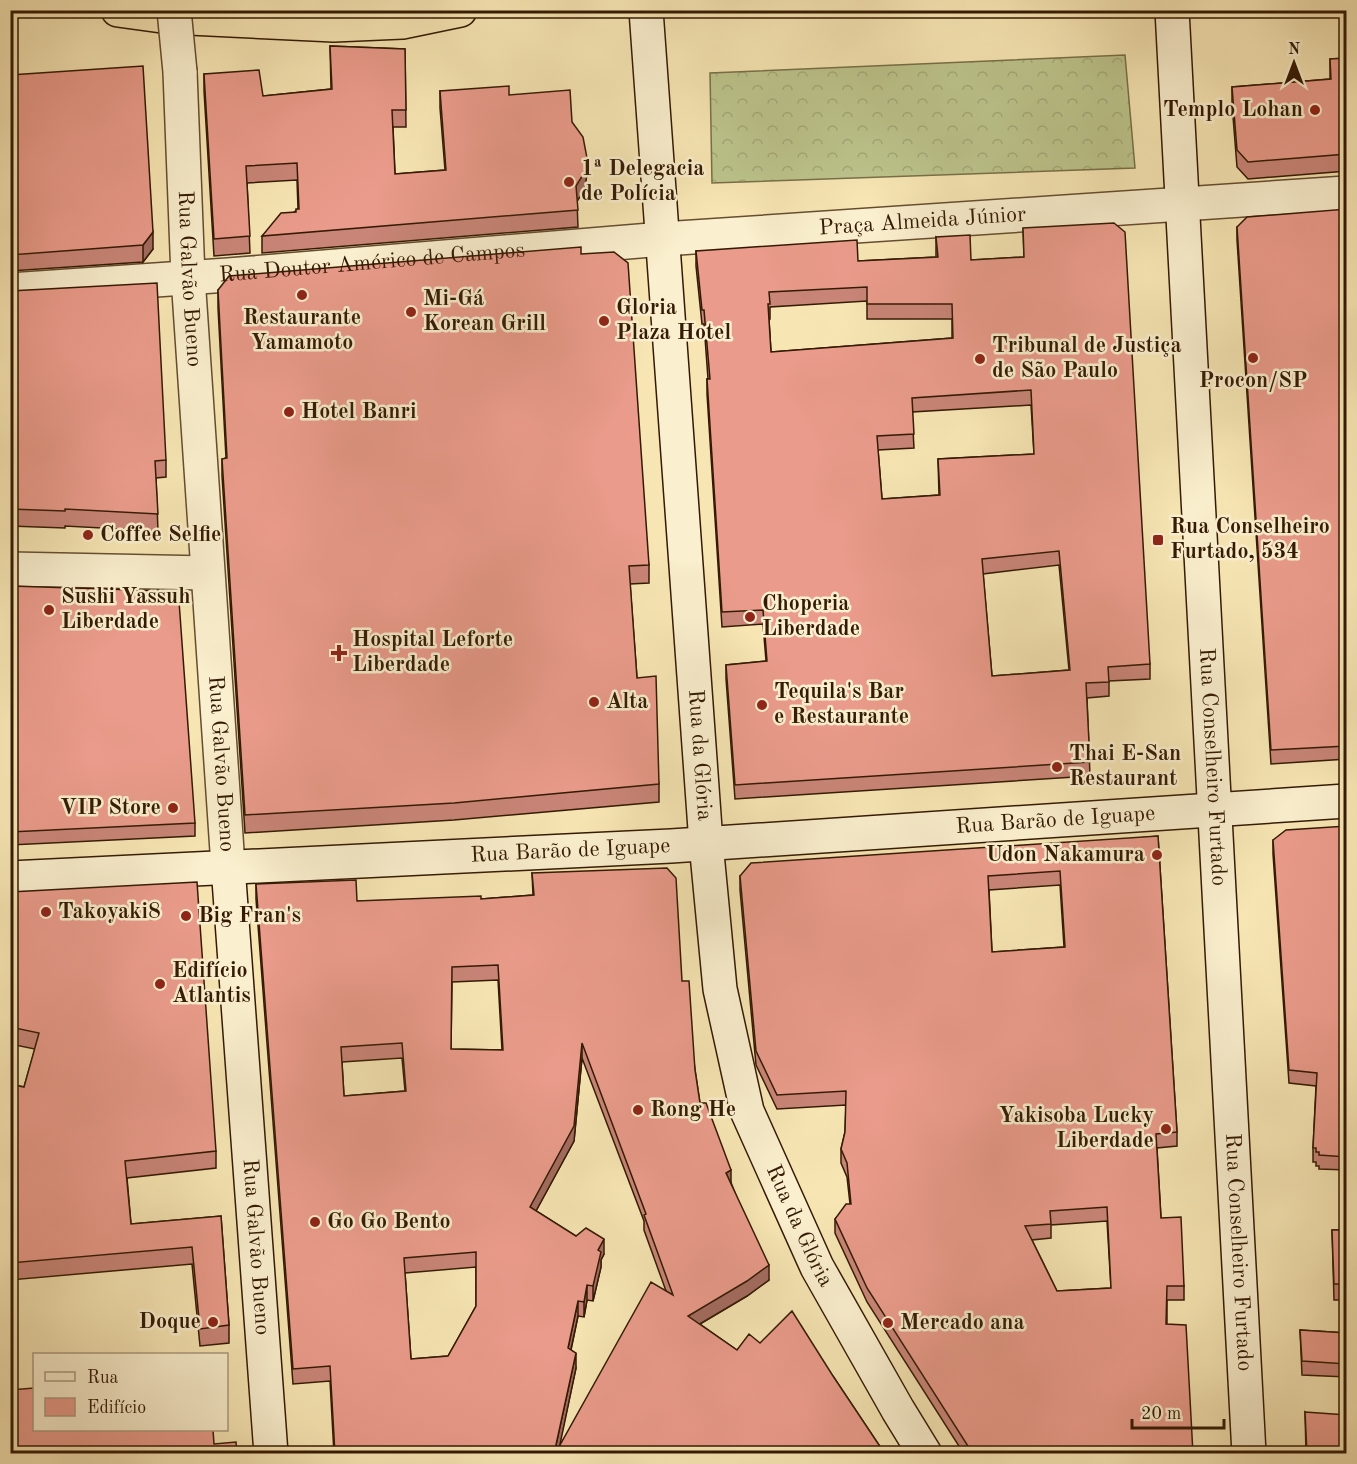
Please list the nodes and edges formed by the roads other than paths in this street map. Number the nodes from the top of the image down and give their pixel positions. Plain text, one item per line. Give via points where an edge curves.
1 (118, 10) edge
2 (174, 10) edge
3 (460, 10) edge
4 (646, 10) edge
5 (1172, 10) edge
6 (1347, 193) edge
7 (1182, 204) junction
8 (663, 239) junction
9 (188, 278) junction
10 (10, 290) edge
11 (10, 570) edge
12 (207, 573) junction
13 (1347, 801) edge
14 (1214, 810) junction
15 (706, 843) junction
16 (228, 866) junction
17 (10, 878) edge
18 (271, 1454) edge
19 (925, 1454) edge
20 (1249, 1454) edge

1 - 3 highway via 169,17 334,25 402,22
2 - 9 street, Rua Galvão Bueno, bridge
4 - 8 street, Rua da Glória
5 - 7 street, Rua Conselheiro Furtado
6 - 7 street, Praça Almeida Júnior
7 - 8 street, Praça Almeida Júnior
7 - 14 street, Rua Conselheiro Furtado
8 - 9 street, Rua Doutor Américo de Campos
8 - 15 street, Rua da Glória
9 - 10 street, Rua Doutor Américo de Campos
9 - 12 street, Rua Galvão Bueno
11 - 12 street
12 - 16 street, Rua Galvão Bueno
13 - 14 street, Rua Barão de Iguape
14 - 15 street, Rua Barão de Iguape
14 - 20 street, Rua Conselheiro Furtado
15 - 16 street, Rua Barão de Iguape
15 - 19 street, Rua da Glória via 720,988 747,1111 818,1267
16 - 17 street, Rua Barão de Iguape
16 - 18 street, Rua Galvão Bueno

